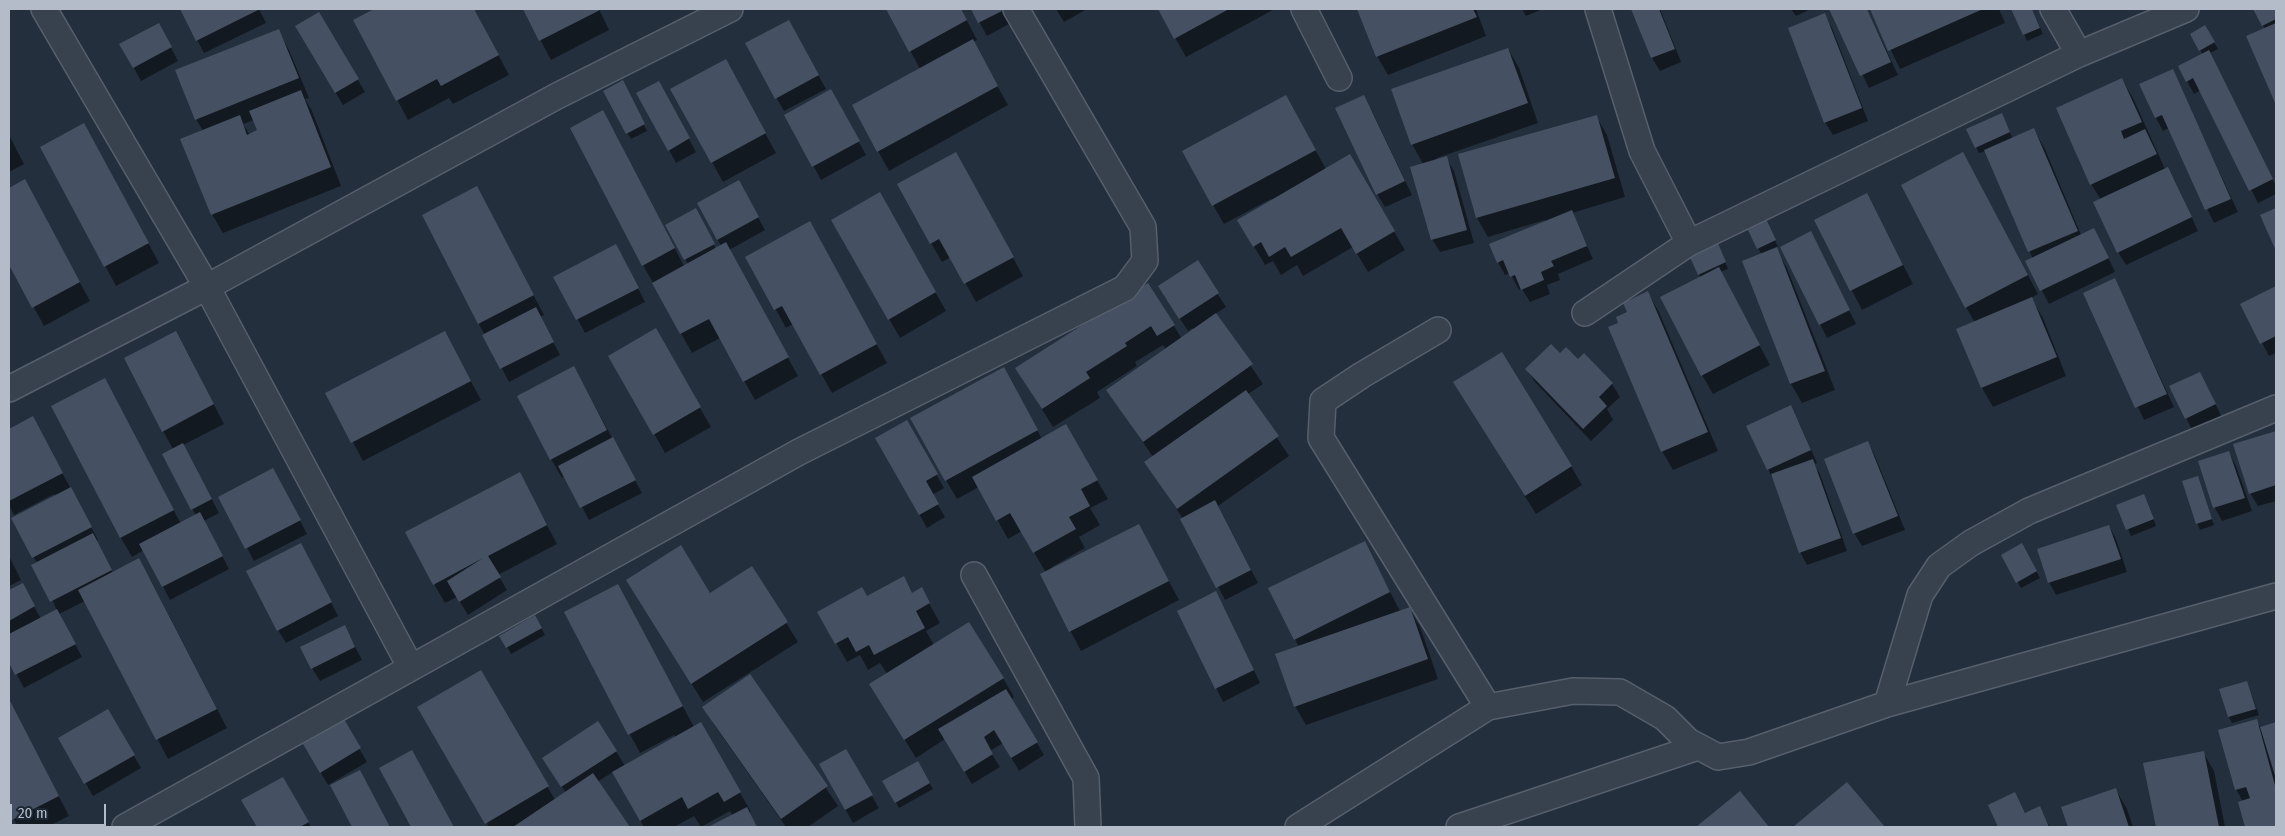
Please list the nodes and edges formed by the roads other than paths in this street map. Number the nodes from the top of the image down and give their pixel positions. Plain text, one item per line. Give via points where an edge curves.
1 (44, 9) edge
2 (730, 9) edge
3 (1016, 9) edge
4 (1304, 9) edge
5 (1598, 9) edge
6 (2053, 9) edge
7 (2186, 9) edge
8 (2079, 54) junction
9 (1339, 78) dead end
10 (1689, 243) junction
11 (206, 288) junction
12 (1585, 313) dead end
13 (1438, 330) dead end
14 (9, 389) edge
15 (2276, 408) edge
16 (974, 575) dead end
17 (2276, 596) edge
18 (410, 666) junction
19 (1887, 704) junction
20 (1488, 707) junction
21 (1698, 747) junction
22 (125, 827) edge
23 (1088, 827) edge
24 (1298, 827) edge
25 (1459, 827) edge

1 - 11 street
2 - 11 street via 557,96
3 - 18 street via 1143,227 1145,261 1124,288 799,452
4 - 9 street
5 - 10 street via 1642,151
6 - 8 street
7 - 8 street
8 - 10 street
10 - 12 street
11 - 14 street
11 - 18 street
13 - 20 street via 1323,401 1321,438
15 - 19 street via 2029,511 1971,543 1939,566 1920,595
16 - 23 street via 1086,778
17 - 19 street
18 - 22 street
19 - 21 street via 1749,752 1718,757
20 - 21 street via 1573,691 1620,692 1665,718
20 - 24 street
21 - 25 street

